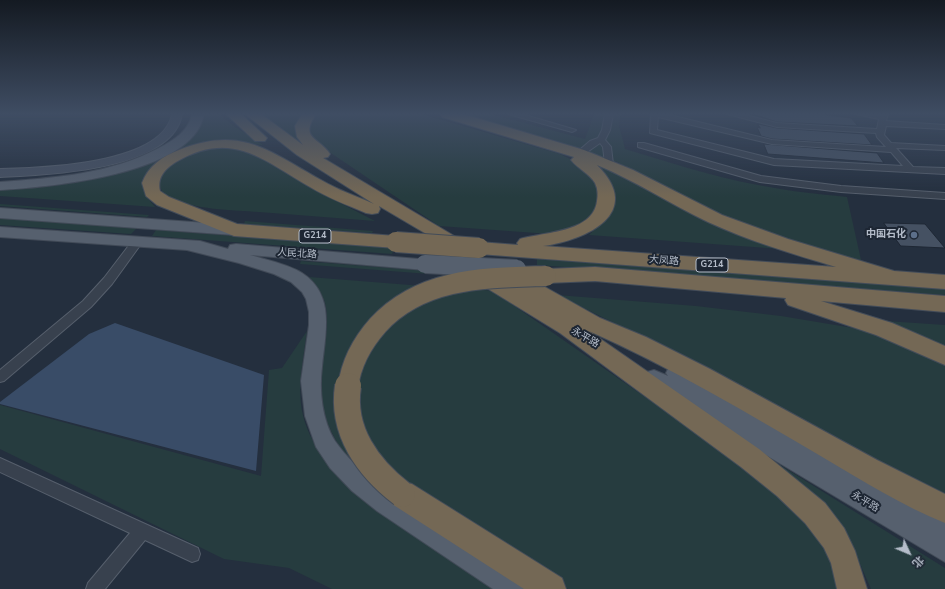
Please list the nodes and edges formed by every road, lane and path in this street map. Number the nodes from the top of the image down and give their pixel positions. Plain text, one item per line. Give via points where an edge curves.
1 (157, 141) edge
2 (179, 141) edge
3 (264, 141) edge
4 (287, 141) edge
5 (308, 141) edge
6 (525, 141) edge
7 (541, 141) edge
8 (597, 141) edge
9 (602, 141) edge
10 (694, 141) edge
11 (770, 141) edge
12 (886, 141) edge
13 (641, 145) dead end
14 (891, 147) junction
15 (945, 148) edge
16 (580, 153) junction
17 (609, 164) junction
18 (910, 169) junction
19 (945, 171) edge
20 (0, 173) edge
21 (0, 186) edge
22 (945, 196) edge
23 (393, 207) junction
24 (372, 209) junction
25 (0, 213) edge
26 (151, 224) junction
27 (234, 230) junction
28 (0, 232) edge
29 (137, 242) junction
30 (190, 246) junction
31 (483, 248) junction
32 (537, 273) junction
33 (893, 278) junction
34 (945, 282) edge
35 (755, 289) junction
36 (945, 304) edge
37 (593, 324) junction
38 (567, 327) junction
39 (945, 356) edge
40 (0, 377) edge
41 (0, 465) edge
42 (945, 509) edge
43 (945, 530) edge
44 (142, 531) junction
45 (945, 550) edge
46 (192, 554) dead end
47 (94, 589) edge
48 (516, 589) edge
49 (551, 589) edge
50 (852, 589) edge

1 - 20 street via 116,160 70,170
2 - 21 main road via 127,167 98,175 68,181
3 - 24 highway, 永平路
4 - 23 highway, 永平路
5 - 23 highway via 379,192
6 - 31 highway via 570,155 593,169 605,184 607,199 603,210 586,228 574,233 555,239
7 - 16 highway
8 - 16 street
9 - 17 street via 607,147
10 - 18 street via 774,162
11 - 14 street
12 - 14 street
13 - 22 street via 760,179 841,189
14 - 15 street
14 - 18 street
16 - 17 highway
17 - 33 highway via 706,214 741,229 799,250
18 - 19 street
23 - 37 highway, 永平路
24 - 27 highway via 317,184 259,150 238,144 214,144 190,150 169,161 154,174 150,188 156,197
24 - 38 highway, 永平路
25 - 26 main road, 人民北路
26 - 27 main road, 人民北路
26 - 29 main road
27 - 31 highway, 人民北路 / G214, bridge
28 - 29 main road, 人民北路
29 - 30 main road, 人民北路
29 - 40 street via 98,293
30 - 32 main road, 人民北路, bridge
30 - 48 main road via 285,272 304,283 313,295 318,312 311,373 312,406 318,428 330,450 347,471 372,492
31 - 33 highway, 大凤路 / G214
32 - 35 highway, 大凤路 / G214 via 595,274
32 - 49 highway, 大凤路, bridge via 452,283 411,298 393,310 374,327 356,356 348,382 346,401 356,442 370,463 402,494
33 - 34 highway, 大凤路 / G214
35 - 36 highway, 大凤路 / G214
35 - 39 highway via 884,329
37 - 42 highway via 695,372
37 - 43 main road, 永平路
38 - 45 main road, 永平路
38 - 50 highway via 750,458 798,497 815,513 834,538 845,561
41 - 44 street
44 - 46 street
44 - 47 street

